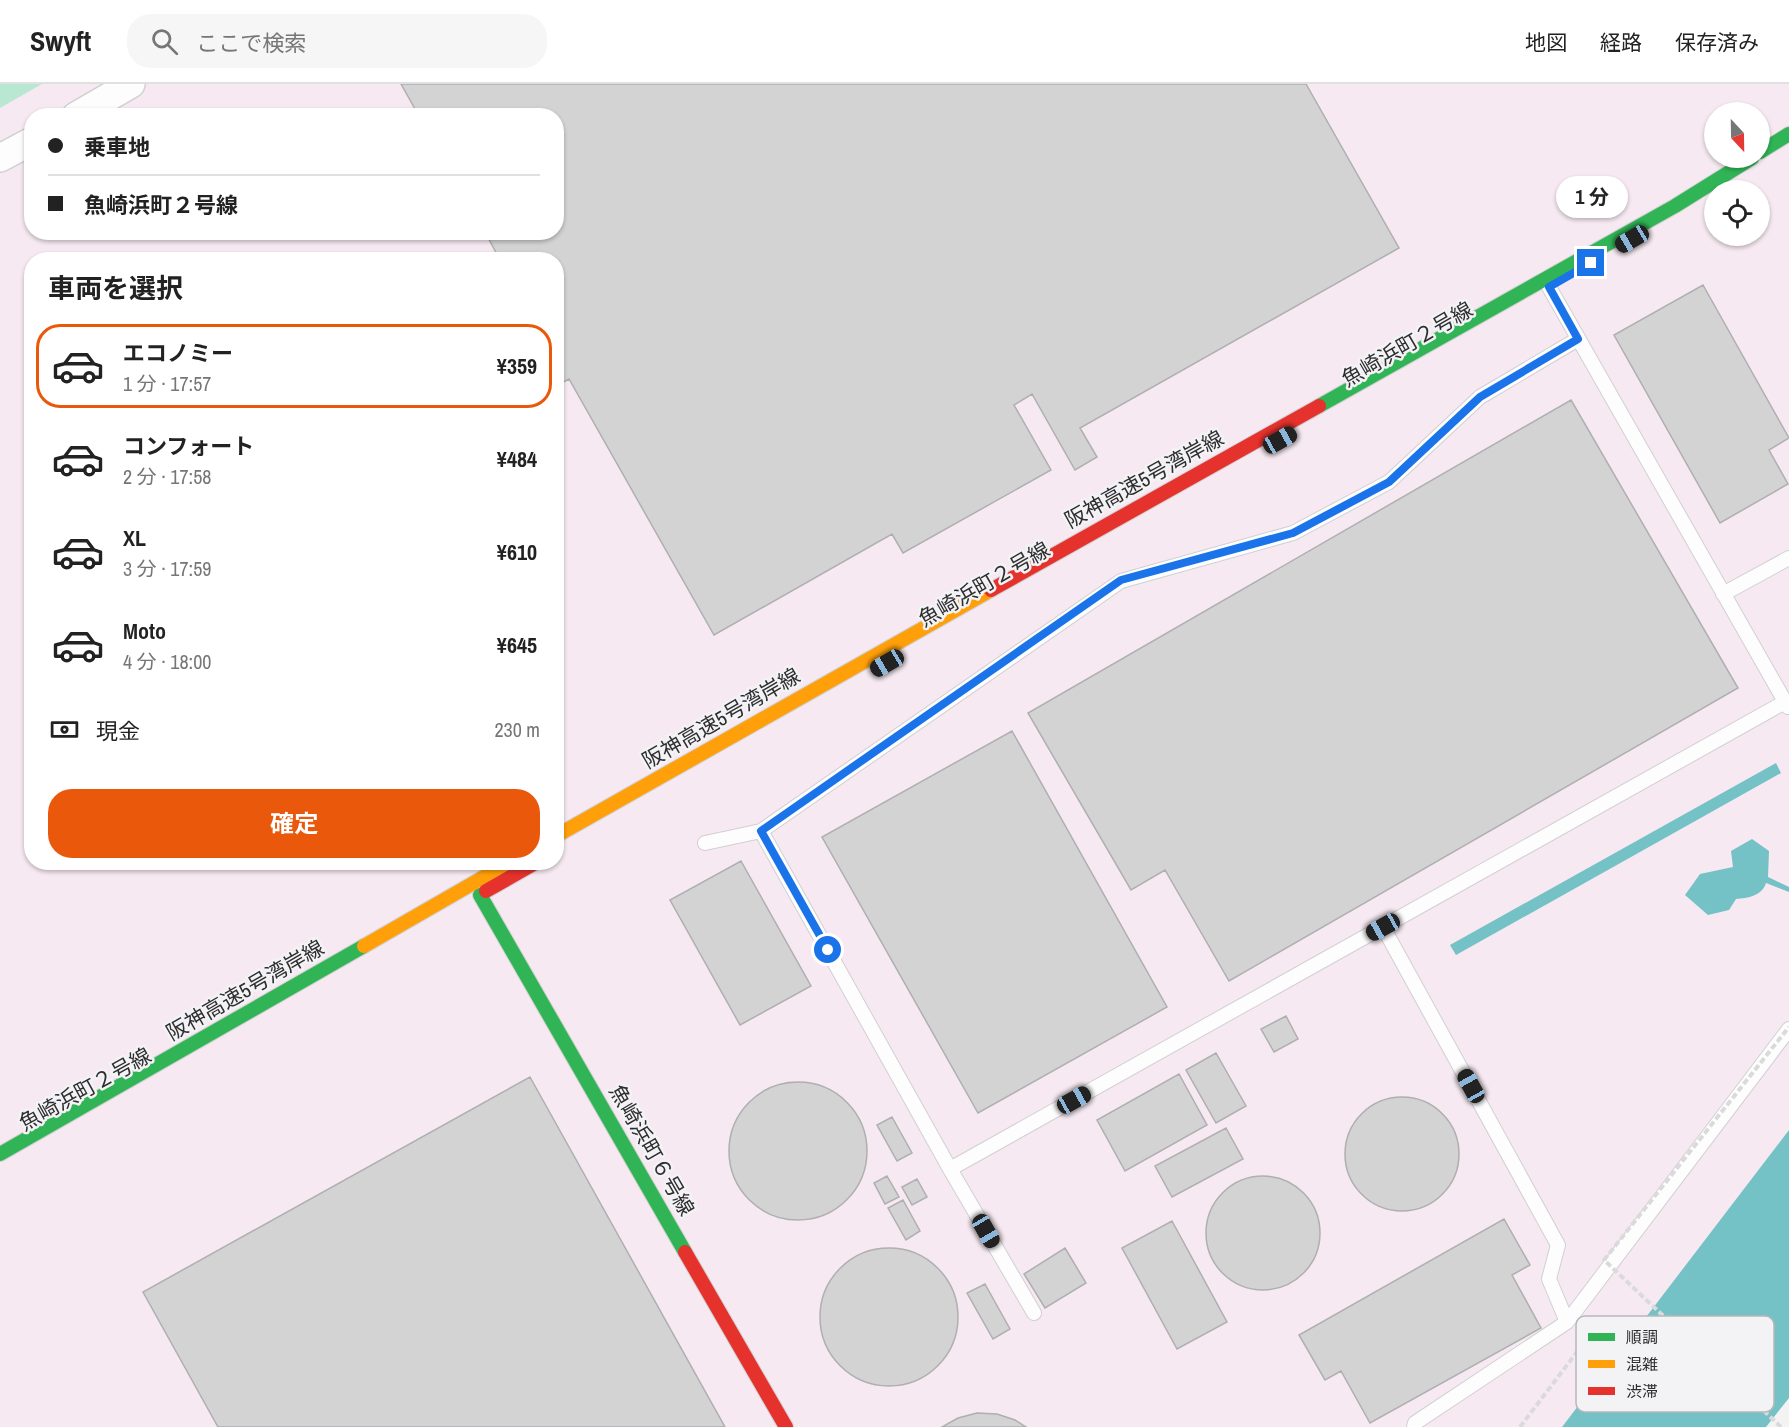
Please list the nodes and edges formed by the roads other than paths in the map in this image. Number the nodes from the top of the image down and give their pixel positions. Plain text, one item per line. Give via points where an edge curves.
1 (131, 84) edge
2 (90, 108) edge
3 (1789, 134) edge
4 (24, 145) edge
5 (1770, 146) edge
6 (1789, 149) edge
7 (0, 158) edge
8 (1736, 168) edge
9 (1735, 180) edge
10 (1704, 198) edge
11 (1549, 287) junction
12 (1578, 339) junction
13 (1789, 558) edge
14 (1723, 594) junction
15 (1787, 705) edge
16 (564, 831) edge
17 (761, 831) junction
18 (705, 843) dead end
19 (564, 846) edge
20 (496, 870) edge
21 (523, 870) edge
22 (480, 895) junction
23 (1383, 927) junction
24 (1789, 1028) edge
25 (0, 1154) edge
26 (0, 1160) edge
27 (950, 1169) junction
28 (1035, 1313) dead end
29 (1567, 1322) junction
30 (786, 1427) edge
31 (1414, 1427) edge

1 - 2 street
3 - 5 main road
4 - 7 street
6 - 9 main road, 魚崎浜町２号線
8 - 16 main road, 阪神高速5号湾岸線 via 1675,206
10 - 11 main road, 魚崎浜町２号線
11 - 12 lane
11 - 19 main road, 魚崎浜町２号線
12 - 14 lane
12 - 17 lane via 1480,397 1389,482 1293,533 1121,580
13 - 14 lane
14 - 15 lane
15 - 23 lane
17 - 18 lane
17 - 27 lane
20 - 25 main road, 阪神高速5号湾岸線
21 - 22 main road, 魚崎浜町２号線
22 - 26 main road, 魚崎浜町２号線
22 - 30 main road, 魚崎浜町６号線
23 - 27 lane
23 - 29 lane via 1558,1245 1549,1280
24 - 29 lane
27 - 28 lane
29 - 31 lane via 1415,1422

